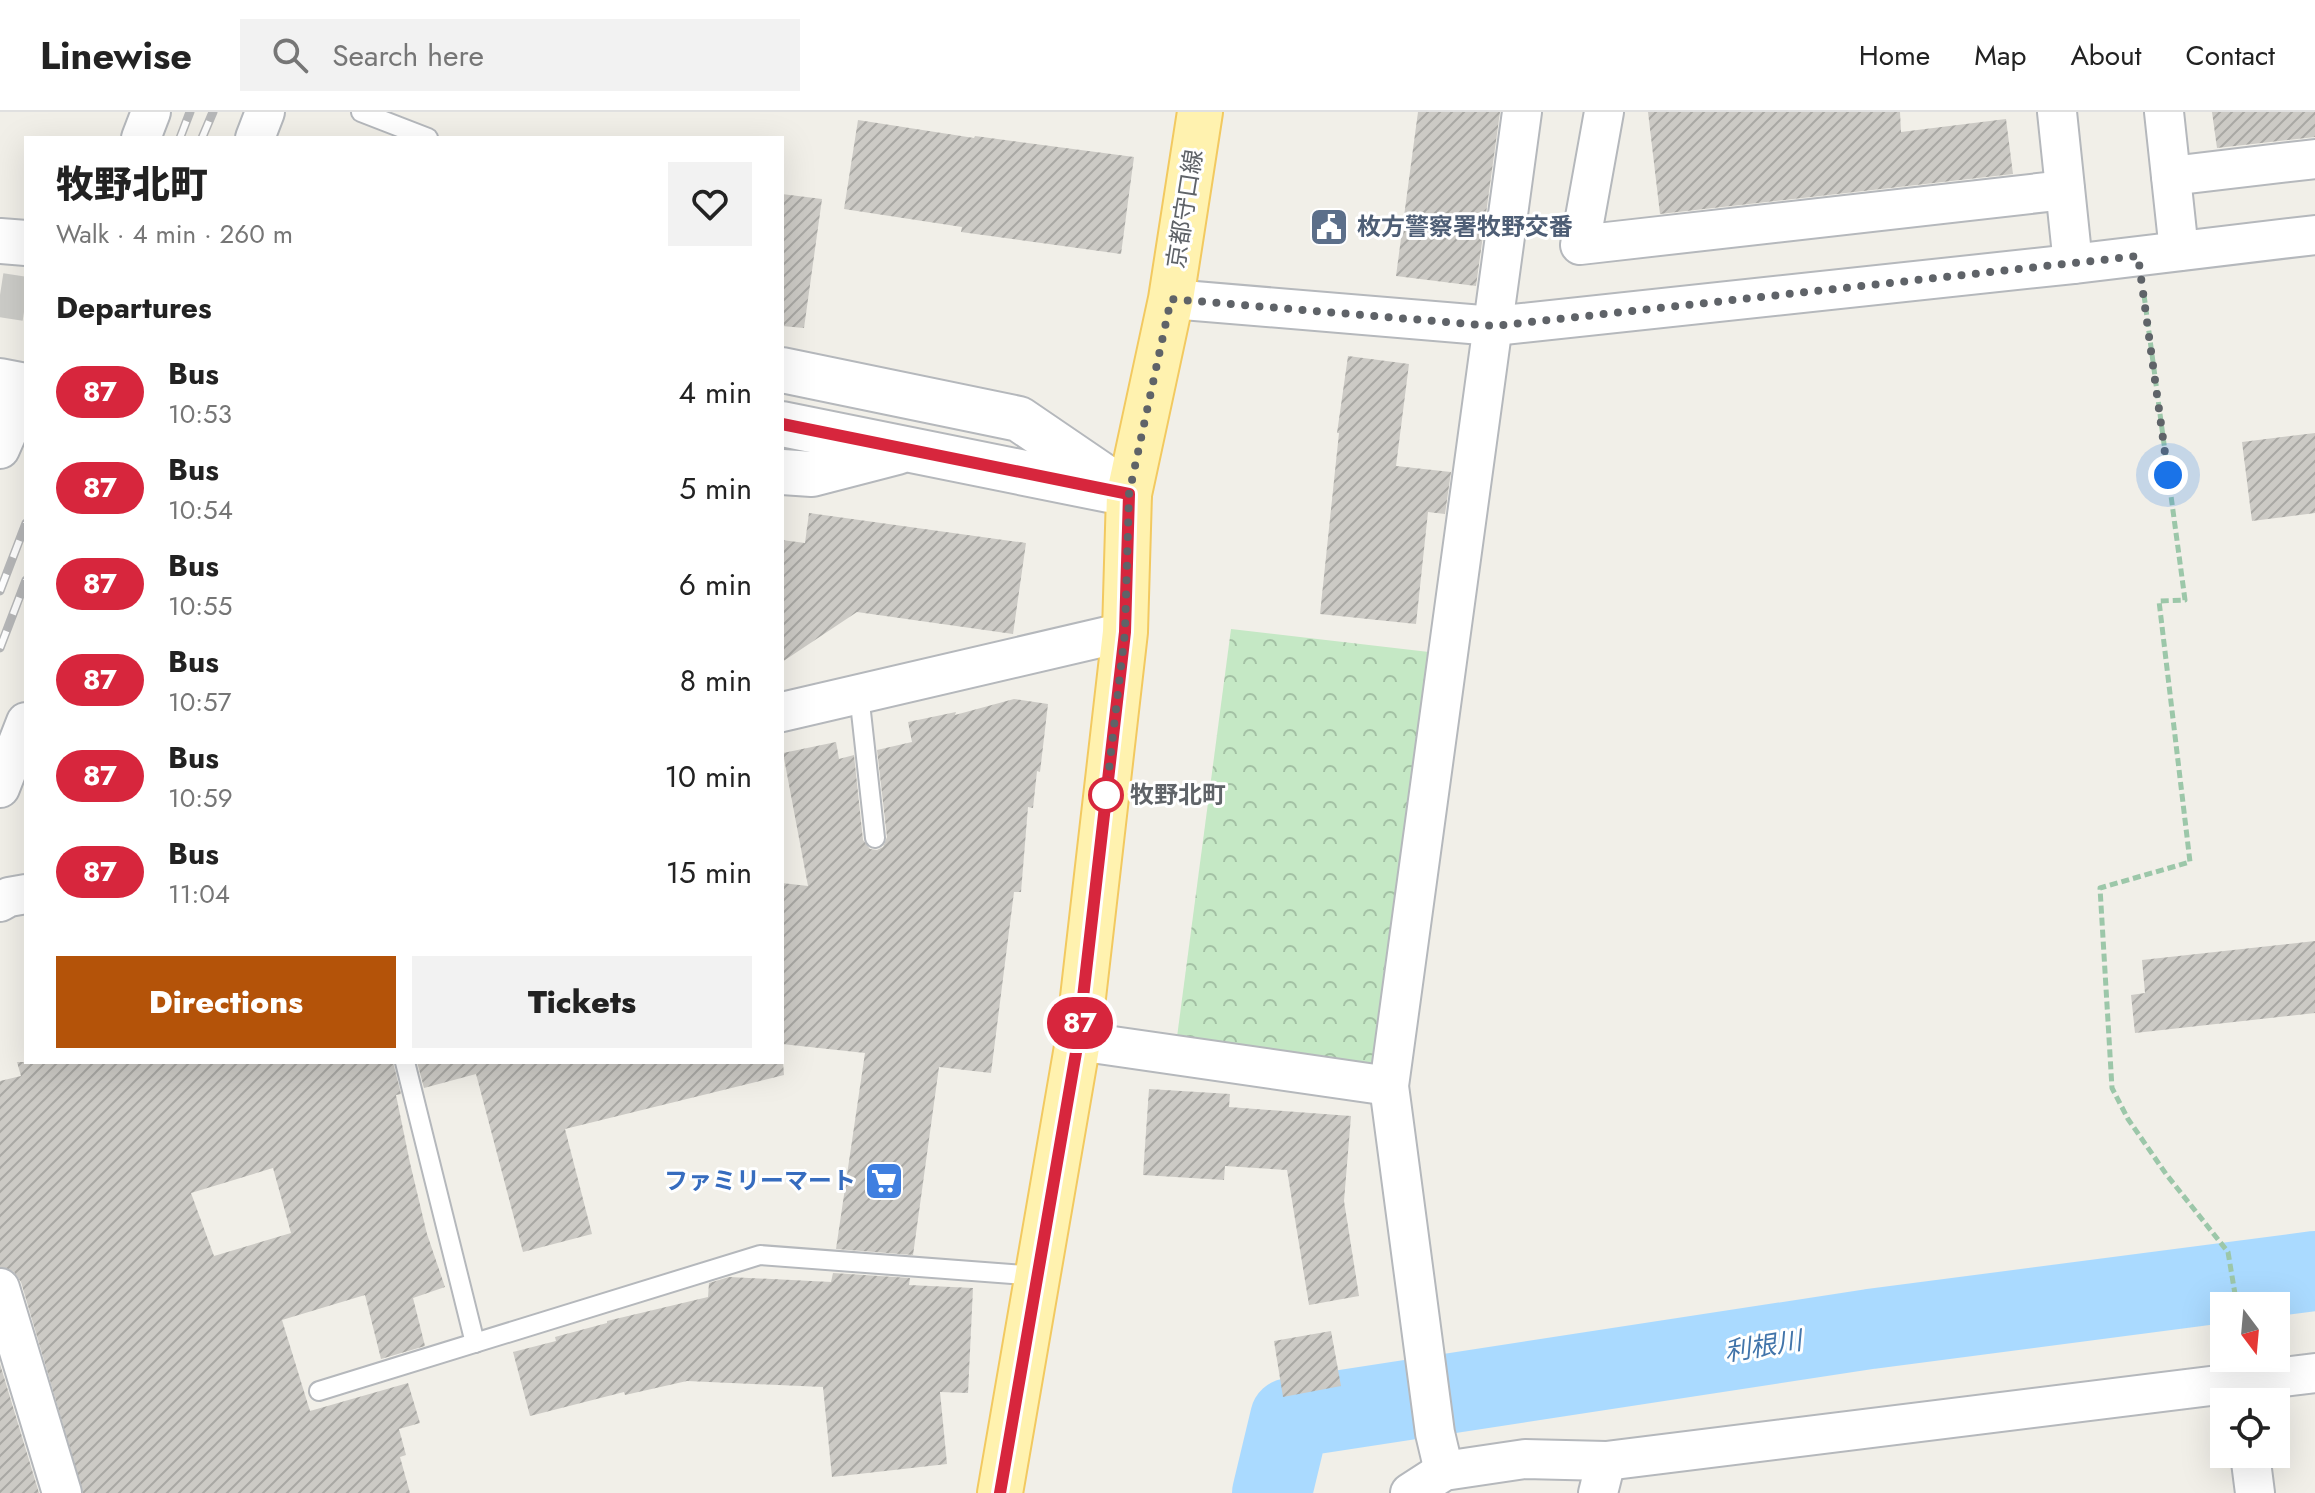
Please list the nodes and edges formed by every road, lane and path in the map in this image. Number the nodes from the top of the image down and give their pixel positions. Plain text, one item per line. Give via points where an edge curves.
1 (151, 112) edge
2 (265, 112) edge
3 (361, 112) edge
4 (1200, 112) edge
5 (1522, 112) edge
6 (1604, 112) edge
7 (2057, 112) edge
8 (2164, 112) edge
9 (142, 136) edge
10 (256, 136) edge
11 (423, 136) edge
12 (2315, 159) edge
13 (2171, 176) junction
14 (2065, 190) junction
15 (2315, 235) edge
16 (0, 241) edge
17 (24, 243) edge
18 (2179, 251) junction
19 (2138, 256) junction
20 (2073, 264) junction
21 (1171, 299) junction
22 (1494, 326) junction
23 (784, 370) edge
24 (0, 381) edge
25 (24, 387) edge
26 (24, 393) edge
27 (784, 424) edge
28 (0, 449) edge
29 (907, 450) junction
30 (784, 472) edge
31 (1129, 494) junction
32 (1125, 632) junction
33 (859, 694) junction
34 (784, 712) edge
35 (24, 727) edge
36 (0, 788) edge
37 (875, 838) dead end
38 (24, 894) edge
39 (0, 902) edge
40 (1078, 1041) junction
41 (405, 1064) edge
42 (1389, 1086) junction
43 (1037, 1276) junction
44 (0, 1288) edge
45 (2235, 1292) edge
46 (475, 1343) junction
47 (2315, 1373) edge
48 (2258, 1388) edge
49 (319, 1391) dead end
50 (2210, 1396) edge
51 (2252, 1468) edge
52 (1444, 1471) junction
53 (1521, 1476) edge
54 (1602, 1477) edge
55 (62, 1493) edge
56 (1000, 1493) edge
57 (1410, 1493) edge
58 (2255, 1493) edge

1 - 9 street
2 - 10 street
3 - 11 lane
4 - 21 main road, 京都守口線
5 - 22 street
6 - 14 street via 1580,245
7 - 14 street
8 - 13 street
12 - 13 street
13 - 18 street
14 - 20 street
15 - 18 street
16 - 17 street
18 - 19 street
19 - 20 street
19 - 45 path via 2185,600 2159,601 2190,862 2100,888 2112,1088 2166,1174 2228,1252
20 - 22 street
21 - 22 street
21 - 31 main road, 京都守口線
22 - 42 street
23 - 31 street via 1019,419
24 - 25 street
26 - 28 street
27 - 29 street
29 - 30 street via 812,474
29 - 31 street
31 - 32 main road, 京都守口線
32 - 33 street
32 - 40 main road, 京都守口線
33 - 34 street
33 - 37 lane
35 - 36 street
38 - 39 street
40 - 42 street
40 - 43 main road, 京都守口線
41 - 46 lane
42 - 52 street
43 - 46 lane via 760,1255
43 - 56 main road, 京都守口線
44 - 55 street
46 - 49 lane
47 - 48 street
50 - 54 street
51 - 58 street
52 - 53 street
52 - 57 street
53 - 54 street

